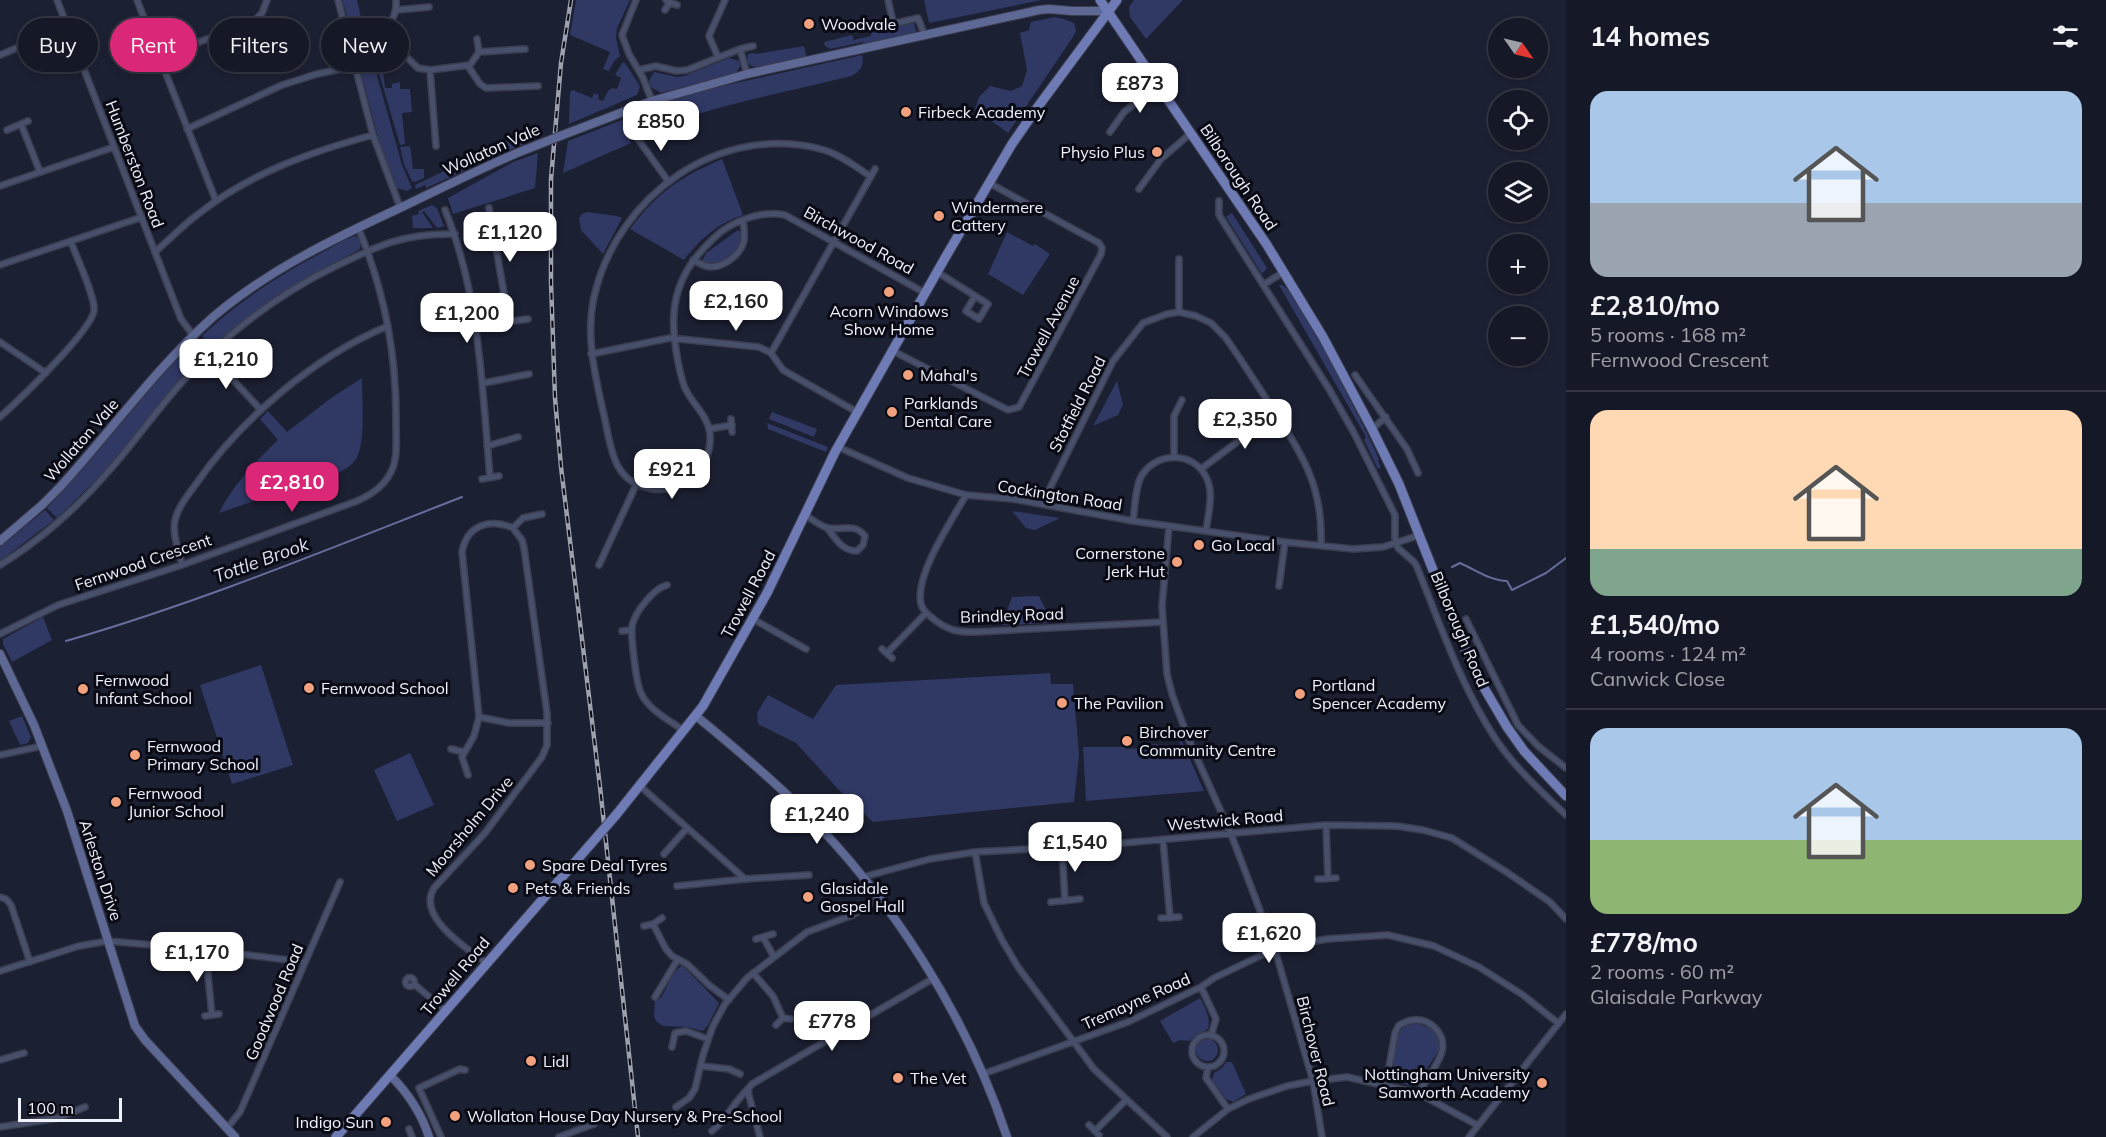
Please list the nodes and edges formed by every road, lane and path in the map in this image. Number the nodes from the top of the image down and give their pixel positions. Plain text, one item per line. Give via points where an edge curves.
1 (57, 0) edge
2 (137, 0) edge
3 (267, 0) edge
4 (338, 0) edge
5 (396, 0) edge
6 (636, 0) edge
7 (725, 0) edge
8 (888, 0) edge
9 (1054, 0) edge
10 (1100, 0) edge
11 (1117, 0) edge
12 (668, 1) edge
13 (677, 5) dead end
14 (429, 7) dead end
15 (1049, 9) junction
16 (397, 10) junction
17 (665, 10) dead end
18 (1108, 11) junction
19 (64, 18) edge
20 (144, 18) edge
21 (343, 18) edge
22 (393, 18) edge
23 (925, 36) junction
24 (477, 39) dead end
25 (197, 43) edge
26 (753, 46) dead end
27 (18, 47) edge
28 (525, 49) dead end
29 (740, 49) junction
30 (479, 52) junction
31 (0, 55) edge
32 (718, 57) junction
33 (409, 60) edge
34 (468, 66) junction
35 (430, 70) junction
36 (639, 70) junction
37 (85, 72) edge
38 (166, 72) edge
39 (326, 72) edge
40 (357, 72) edge
41 (747, 74) junction
42 (1158, 85) junction
43 (537, 86) dead end
44 (652, 102) junction
45 (28, 122) dead end
46 (21, 124) junction
47 (187, 129) junction
48 (7, 130) dead end
49 (1110, 132) dead end
50 (1191, 133) junction
51 (374, 135) junction
52 (635, 135) dead end
53 (436, 146) dead end
54 (114, 147) junction
55 (875, 169) dead end
56 (40, 172) junction
57 (870, 176) junction
58 (668, 181) junction
59 (989, 183) junction
60 (0, 186) edge
61 (1139, 189) dead end
62 (216, 201) junction
63 (1219, 201) dead end
64 (400, 207) junction
65 (489, 208) dead end
66 (446, 210) dead end
67 (142, 217) junction
68 (743, 220) junction
69 (358, 228) junction
70 (455, 234) junction
71 (71, 242) junction
72 (833, 242) junction
73 (368, 251) junction
74 (155, 252) junction
75 (1179, 259) dead end
76 (693, 260) junction
77 (0, 265) edge
78 (937, 272) junction
79 (1285, 272) junction
80 (1263, 285) junction
81 (925, 293) junction
82 (975, 296) junction
83 (1179, 312) junction
84 (528, 318) dead end
85 (509, 322) junction
86 (388, 326) junction
87 (476, 326) junction
88 (194, 335) junction
89 (674, 338) junction
90 (0, 342) edge
91 (891, 350) junction
92 (771, 353) junction
93 (209, 354) junction
94 (591, 354) junction
95 (46, 373) junction
96 (529, 374) dead end
97 (1355, 375) dead end
98 (483, 383) junction
99 (1182, 400) dead end
100 (261, 410) junction
101 (857, 412) junction
102 (1276, 413) junction
103 (0, 417) edge
104 (1386, 417) junction
105 (732, 425) dead end
106 (709, 429) junction
107 (1372, 429) junction
108 (518, 437) dead end
109 (487, 446) junction
110 (838, 447) junction
111 (1174, 457) junction
112 (1201, 469) junction
113 (1418, 473) dead end
114 (499, 476) dead end
115 (489, 477) junction
116 (482, 479) dead end
117 (636, 485) junction
118 (966, 495) junction
119 (1042, 504) junction
120 (542, 514) dead end
121 (805, 515) junction
122 (1133, 521) junction
123 (1169, 526) junction
124 (513, 528) junction
125 (827, 528) junction
126 (1206, 531) junction
127 (1420, 535) junction
128 (0, 541) edge
129 (1286, 542) junction
130 (1396, 543) junction
131 (1321, 545) junction
132 (0, 565) edge
133 (182, 565) junction
134 (599, 565) dead end
135 (667, 585) dead end
136 (1279, 586) dead end
137 (652, 595) junction
138 (658, 600) dead end
139 (926, 613) junction
140 (753, 619) junction
141 (1467, 619) dead end
142 (1163, 622) junction
143 (632, 630) junction
144 (622, 631) dead end
145 (0, 634) edge
146 (806, 649) dead end
147 (0, 654) edge
148 (892, 658) dead end
149 (696, 716) junction
150 (479, 717) junction
151 (548, 723) junction
152 (684, 731) junction
153 (42, 746) junction
154 (451, 749) dead end
155 (464, 752) junction
156 (0, 755) edge
157 (1566, 768) edge
158 (468, 775) dead end
159 (640, 786) junction
160 (1566, 796) edge
161 (1566, 815) edge
162 (1326, 825) junction
163 (687, 828) junction
164 (1231, 834) junction
165 (1163, 840) junction
166 (1062, 848) junction
167 (975, 852) junction
168 (664, 854) dead end
169 (809, 875) dead end
170 (862, 878) junction
171 (1336, 878) dead end
172 (745, 879) junction
173 (1318, 879) dead end
174 (1328, 879) junction
175 (340, 882) dead end
176 (677, 886) dead end
177 (0, 897) edge
178 (879, 898) junction
179 (1080, 899) dead end
180 (1065, 901) junction
181 (1051, 902) dead end
182 (1179, 917) dead end
183 (662, 918) dead end
184 (1161, 918) dead end
185 (1170, 918) junction
186 (1566, 919) edge
187 (653, 924) junction
188 (645, 926) dead end
189 (773, 934) dead end
190 (764, 937) junction
191 (756, 939) dead end
192 (108, 941) junction
193 (208, 950) junction
194 (1275, 950) junction
195 (774, 957) junction
196 (678, 960) junction
197 (30, 962) junction
198 (305, 962) junction
199 (486, 963) junction
200 (0, 971) edge
201 (753, 973) junction
202 (658, 977) dead end
203 (934, 978) junction
204 (665, 981) junction
205 (414, 984) dead end
206 (1201, 987) junction
207 (654, 997) dead end
208 (729, 1000) junction
209 (446, 1011) junction
210 (1566, 1014) edge
211 (205, 1016) dead end
212 (783, 1018) junction
213 (791, 1019) dead end
214 (1558, 1023) junction
215 (776, 1025) dead end
216 (666, 1031) dead end
217 (675, 1033) junction
218 (1211, 1036) junction
219 (708, 1039) junction
220 (1075, 1042) junction
221 (672, 1047) dead end
222 (24, 1053) dead end
223 (0, 1060) edge
224 (731, 1061) dead end
225 (701, 1066) junction
226 (1208, 1067) junction
227 (463, 1068) dead end
228 (729, 1069) junction
229 (740, 1074) dead end
230 (983, 1074) junction
231 (390, 1075) junction
232 (1312, 1081) junction
233 (1386, 1085) junction
234 (748, 1089) junction
235 (1418, 1093) junction
236 (1126, 1100) junction
237 (427, 1105) junction
238 (85, 1107) dead end
239 (676, 1107) dead end
240 (417, 1109) junction
241 (1228, 1109) junction
242 (594, 1124) dead end
243 (1089, 1125) dead end
244 (1477, 1125) junction
245 (0, 1127) edge
246 (227, 1128) junction
247 (409, 1129) dead end
248 (712, 1131) dead end
249 (235, 1137) edge
250 (336, 1137) edge
251 (412, 1137) edge
252 (429, 1137) edge
253 (441, 1137) edge
254 (559, 1137) edge
255 (760, 1137) edge
256 (1007, 1137) edge
257 (1167, 1137) edge
258 (1193, 1137) edge
259 (1322, 1137) edge
260 (1469, 1137) edge

1 - 19 street, Humberston Road
2 - 20 street
3 - 25 street via 252,23
4 - 21 street
5 - 16 street
6 - 36 street via 622,35
7 - 32 street via 709,36
8 - 23 street via 894,22 918,18
9 - 15 street
10 - 18 main road, Bilborough Road
11 - 18 main road, Trowell Road
12 - 13 street
12 - 17 street
14 - 16 street
15 - 18 street, Wollaton Vale
15 - 23 street, Wollaton Vale
16 - 22 street
18 - 42 main road, Bilborough Road
18 - 59 main road, Trowell Road via 1036,108
23 - 41 street, Wollaton Vale
24 - 30 street
26 - 29 street
27 - 31 street
28 - 30 street
29 - 32 street
29 - 41 street
30 - 34 street
32 - 36 street via 687,70 659,66
33 - 35 street
34 - 35 street
34 - 43 street via 486,88
35 - 53 street
36 - 44 street
37 - 54 street, Humberston Road
38 - 47 street
39 - 47 street via 282,86
40 - 51 street
41 - 44 street, Wollaton Vale
42 - 49 street via 1124,112
42 - 50 main road, Bilborough Road
44 - 64 street, Wollaton Vale, bridge via 522,151
45 - 46 street
46 - 48 street
46 - 56 street
47 - 62 street
50 - 61 street via 1161,159
50 - 79 main road, Bilborough Road
51 - 62 street via 283,164
51 - 64 street
52 - 58 street
54 - 56 street
54 - 67 street, Humberston Road
55 - 57 street
56 - 60 street
57 - 58 street via 824,150 766,144 721,154
57 - 72 street
58 - 94 street via 630,220 607,260 594,298
59 - 78 main road, Trowell Road
59 - 91 street, Trowell Avenue via 1102,248 1019,407 1008,410
62 - 74 street
63 - 80 street, Bilborough Road via 1219,215
64 - 69 street, Wollaton Vale
65 - 85 street
66 - 70 street
67 - 71 street
67 - 74 street, Humberston Road
68 - 72 street, Birchwood Road via 785,215
68 - 76 street, Birchwood Road via 717,235
68 - 76 street via 744,241 735,256 715,267
69 - 73 street, Fernwood Crescent
69 - 88 street, Wollaton Vale via 258,284
70 - 73 street via 402,237
70 - 87 street
71 - 77 street
71 - 95 street via 94,311
72 - 81 street, Birchwood Road
72 - 92 street
73 - 86 street, Fernwood Crescent
73 - 93 street via 290,292
74 - 88 street, Humberston Road via 181,319
75 - 83 street
76 - 89 street, Birchwood Road via 676,296
78 - 81 main road, Trowell Road
78 - 82 street
79 - 80 street
79 - 107 main road, Bilborough Road
80 - 130 street, Bilborough Road via 1359,441 1395,515
81 - 91 main road, Trowell Road
82 - 82 street via 988,304 979,319 966,311
83 - 102 street via 1211,323 1225,337
83 - 119 street, Stotfield Road via 1143,323 1113,361
84 - 85 street
85 - 87 street
86 - 100 street via 322,363
86 - 133 street, Fernwood Crescent via 395,374 396,455 383,483 357,501
87 - 98 street
88 - 128 street, Wollaton Vale via 60,487
89 - 92 street via 759,347
89 - 94 street
89 - 106 street, Birchwood Road via 684,386
90 - 95 street
91 - 101 main road, Trowell Road
92 - 101 street via 783,370
93 - 100 street
93 - 132 street via 94,487
94 - 117 street via 614,460
95 - 103 street
96 - 98 street
97 - 104 street
98 - 109 street
99 - 111 street via 1174,416
100 - 133 street via 207,469 177,512 174,531
101 - 110 main road, Trowell Road
102 - 112 street
102 - 131 street via 1296,444 1315,487 1321,514
104 - 107 street
104 - 113 street
105 - 106 street
106 - 117 street via 709,450 694,476 663,490
107 - 127 main road, Bilborough Road
108 - 109 street
109 - 115 street
110 - 118 street, Cockington Road via 908,478
110 - 121 main road, Trowell Road
111 - 112 street
111 - 122 street via 1156,462 1141,477
112 - 126 street via 1210,498
114 - 115 street
115 - 116 street
117 - 134 street
118 - 119 street, Cockington Road
118 - 139 street via 922,578 921,604
119 - 122 street, Cockington Road
120 - 124 street via 523,518
121 - 125 street
121 - 140 main road, Trowell Road
122 - 123 street, Cockington Road
123 - 126 street, Cockington Road
123 - 142 street, Birchover Road
124 - 150 street via 493,522 480,525 469,534 462,552
124 - 151 street, Moorsholm Drive via 524,548
125 - 125 street via 860,530 865,537 863,545 857,551 849,551
126 - 129 street, Cockington Road
127 - 130 street, Cockington Road
127 - 160 main road, Bilborough Road via 1480,681 1524,750
129 - 131 street, Cockington Road
129 - 136 street
130 - 131 street, Cockington Road via 1367,549
130 - 161 street, Bilborough Road via 1417,567 1467,686 1495,738
133 - 145 street, Fernwood Crescent via 58,605
135 - 137 street
137 - 138 street
137 - 143 street via 637,615
139 - 142 street, Brindley Road via 957,632
139 - 148 street via 884,651
140 - 146 street
140 - 149 main road, Trowell Road
141 - 157 street, Bilborough Road via 1518,725
142 - 164 street, Birchover Road via 1172,694
143 - 144 street
143 - 152 street via 642,696
147 - 153 street, Arleston Drive
149 - 152 main road, Trowell Road
149 - 170 street via 803,810
150 - 151 street via 524,724
150 - 155 street
151 - 199 street, Moorsholm Drive via 549,740 542,758 430,896 429,906 437,921
152 - 159 main road, Trowell Road
153 - 156 street
153 - 192 street, Arleston Drive via 77,840
154 - 155 street
155 - 158 street, Moorsholm Drive via 462,761
159 - 163 street
159 - 199 main road, Trowell Road, bridge
162 - 164 street, Westwick Road
162 - 174 street
162 - 186 street, Westwick Road via 1396,826 1452,838 1550,902
163 - 168 street
163 - 172 street
164 - 165 street, Westwick Road
164 - 194 street, Birchover Road
165 - 166 street, Westwick Road
165 - 185 street
166 - 167 street, Westwick Road
166 - 180 street
167 - 170 street, Westwick Road via 930,859
167 - 220 street via 984,903 1002,940
169 - 172 street
170 - 178 street
171 - 174 street
172 - 176 street
173 - 174 street
175 - 198 street, Goodwood Road
177 - 197 street via 11,904
178 - 195 street via 853,915 807,932
178 - 203 street
179 - 180 street
180 - 181 street
182 - 185 street
183 - 187 street
184 - 185 street
187 - 188 street
187 - 196 street via 666,949
189 - 190 street
190 - 191 street
190 - 195 street
192 - 193 street
192 - 197 street
192 - 246 street, Arleston Drive via 138,1031
193 - 198 street
193 - 211 street via 215,1014
194 - 206 street, Tremayne Road
194 - 214 street, Tremayne Road via 1327,939 1388,935 1434,946 1479,967
194 - 232 street, Birchover Road
195 - 201 street
196 - 204 street
196 - 208 street
197 - 200 street
198 - 246 street, Goodwood Road via 240,1112
199 - 209 main road, Trowell Road
201 - 208 street
201 - 212 street via 773,996
202 - 204 street
203 - 230 street
203 - 234 street
204 - 207 street
205 - 209 street
206 - 218 street via 1216,1019
206 - 220 street, Tremayne Road
208 - 219 street
209 - 231 main road, Trowell Road
210 - 214 street
212 - 213 street
212 - 215 street
214 - 244 street
216 - 217 street
217 - 219 street via 686,1031
217 - 221 street
218 - 226 street via 1222,1044 1223,1056
218 - 226 street via 1197,1040 1192,1049 1195,1061
219 - 225 street
220 - 230 street, Tremayne Road
220 - 236 street via 1094,1069
222 - 223 street
224 - 228 street
225 - 228 street
225 - 239 street via 695,1089
226 - 241 street via 1206,1078
227 - 237 street via 419,1088
228 - 229 street
230 - 256 street
231 - 240 street
231 - 250 main road, Trowell Road
232 - 233 street via 1347,1077
232 - 241 street via 1260,1094
232 - 259 street, Birchover Road
233 - 235 street
233 - 235 street via 1399,1025 1414,1020 1427,1022 1437,1029 1443,1042 1442,1052
234 - 248 street
234 - 255 street
235 - 244 street
236 - 243 street via 1097,1133
236 - 257 street
237 - 240 street
237 - 253 street
238 - 245 street via 58,1118
240 - 252 street
241 - 258 street
242 - 254 street
244 - 260 street
246 - 249 street, Arleston Drive
247 - 251 street

